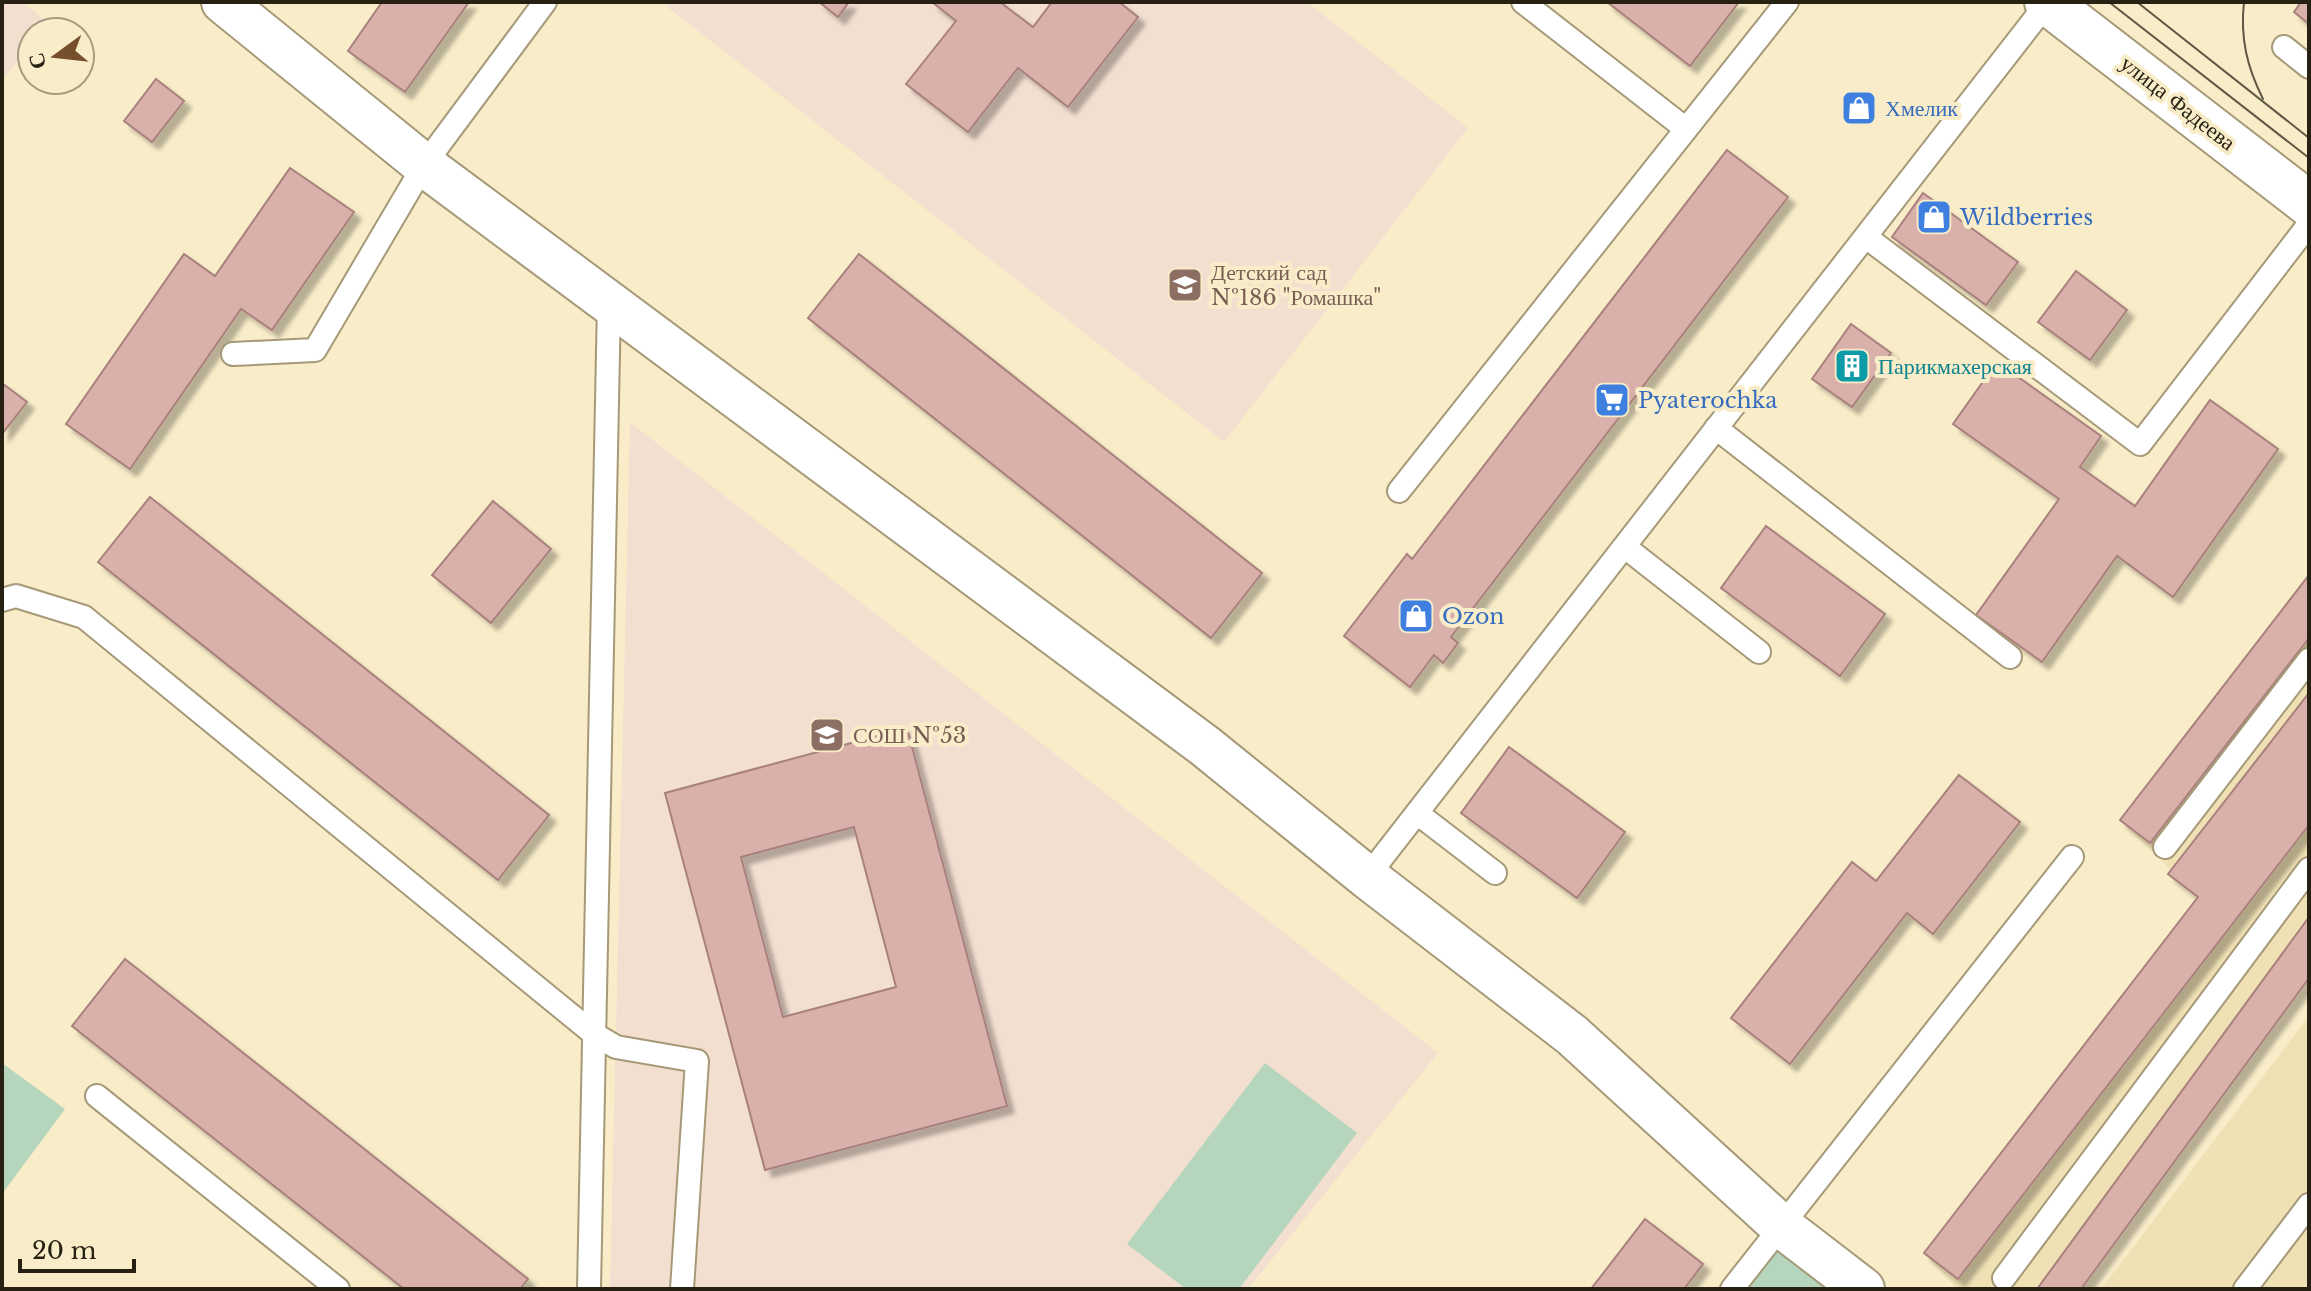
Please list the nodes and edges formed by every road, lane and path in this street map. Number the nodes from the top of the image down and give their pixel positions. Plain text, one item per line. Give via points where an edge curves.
1 (223, 2) edge
2 (545, 2) edge
3 (1523, 2) edge
4 (1787, 2) edge
5 (2048, 2) edge
6 (2284, 47) dead end
7 (2309, 67) edge
8 (1686, 129) junction
9 (424, 165) junction
10 (2309, 204) edge
11 (2309, 224) edge
12 (1866, 237) junction
13 (609, 303) junction
14 (233, 354) dead end
15 (1716, 428) junction
16 (1399, 491) dead end
17 (1625, 547) junction
18 (2, 600) edge
19 (1759, 652) dead end
20 (2010, 657) dead end
21 (2309, 660) edge
22 (1417, 813) junction
23 (2165, 847) dead end
24 (2072, 857) dead end
25 (2309, 869) edge
26 (1495, 873) dead end
27 (1367, 877) junction
28 (594, 1034) junction
29 (97, 1096) dead end
30 (2309, 1205) edge
31 (1781, 1226) junction
32 (2004, 1278) dead end
33 (338, 1289) edge
34 (589, 1289) edge
35 (682, 1289) edge
36 (1732, 1289) edge
37 (1863, 1289) edge
38 (2245, 1289) edge

1 - 9 street
2 - 9 lane
3 - 8 lane
4 - 8 lane
5 - 10 street, улица Фадеева
5 - 12 lane
6 - 7 lane
8 - 16 lane
9 - 13 street
9 - 14 lane via 315,350
11 - 12 lane via 2140,444
12 - 15 lane
13 - 27 street via 1205,746
13 - 28 lane
15 - 17 lane
15 - 20 lane
17 - 19 lane
17 - 22 lane
18 - 28 lane via 16,596 84,617
21 - 23 lane
22 - 26 lane
22 - 27 lane
24 - 31 lane
25 - 32 lane
27 - 31 street via 1572,1035
28 - 34 lane
28 - 35 lane via 616,1047 697,1061
29 - 33 lane
30 - 38 lane
31 - 36 lane
31 - 37 street

